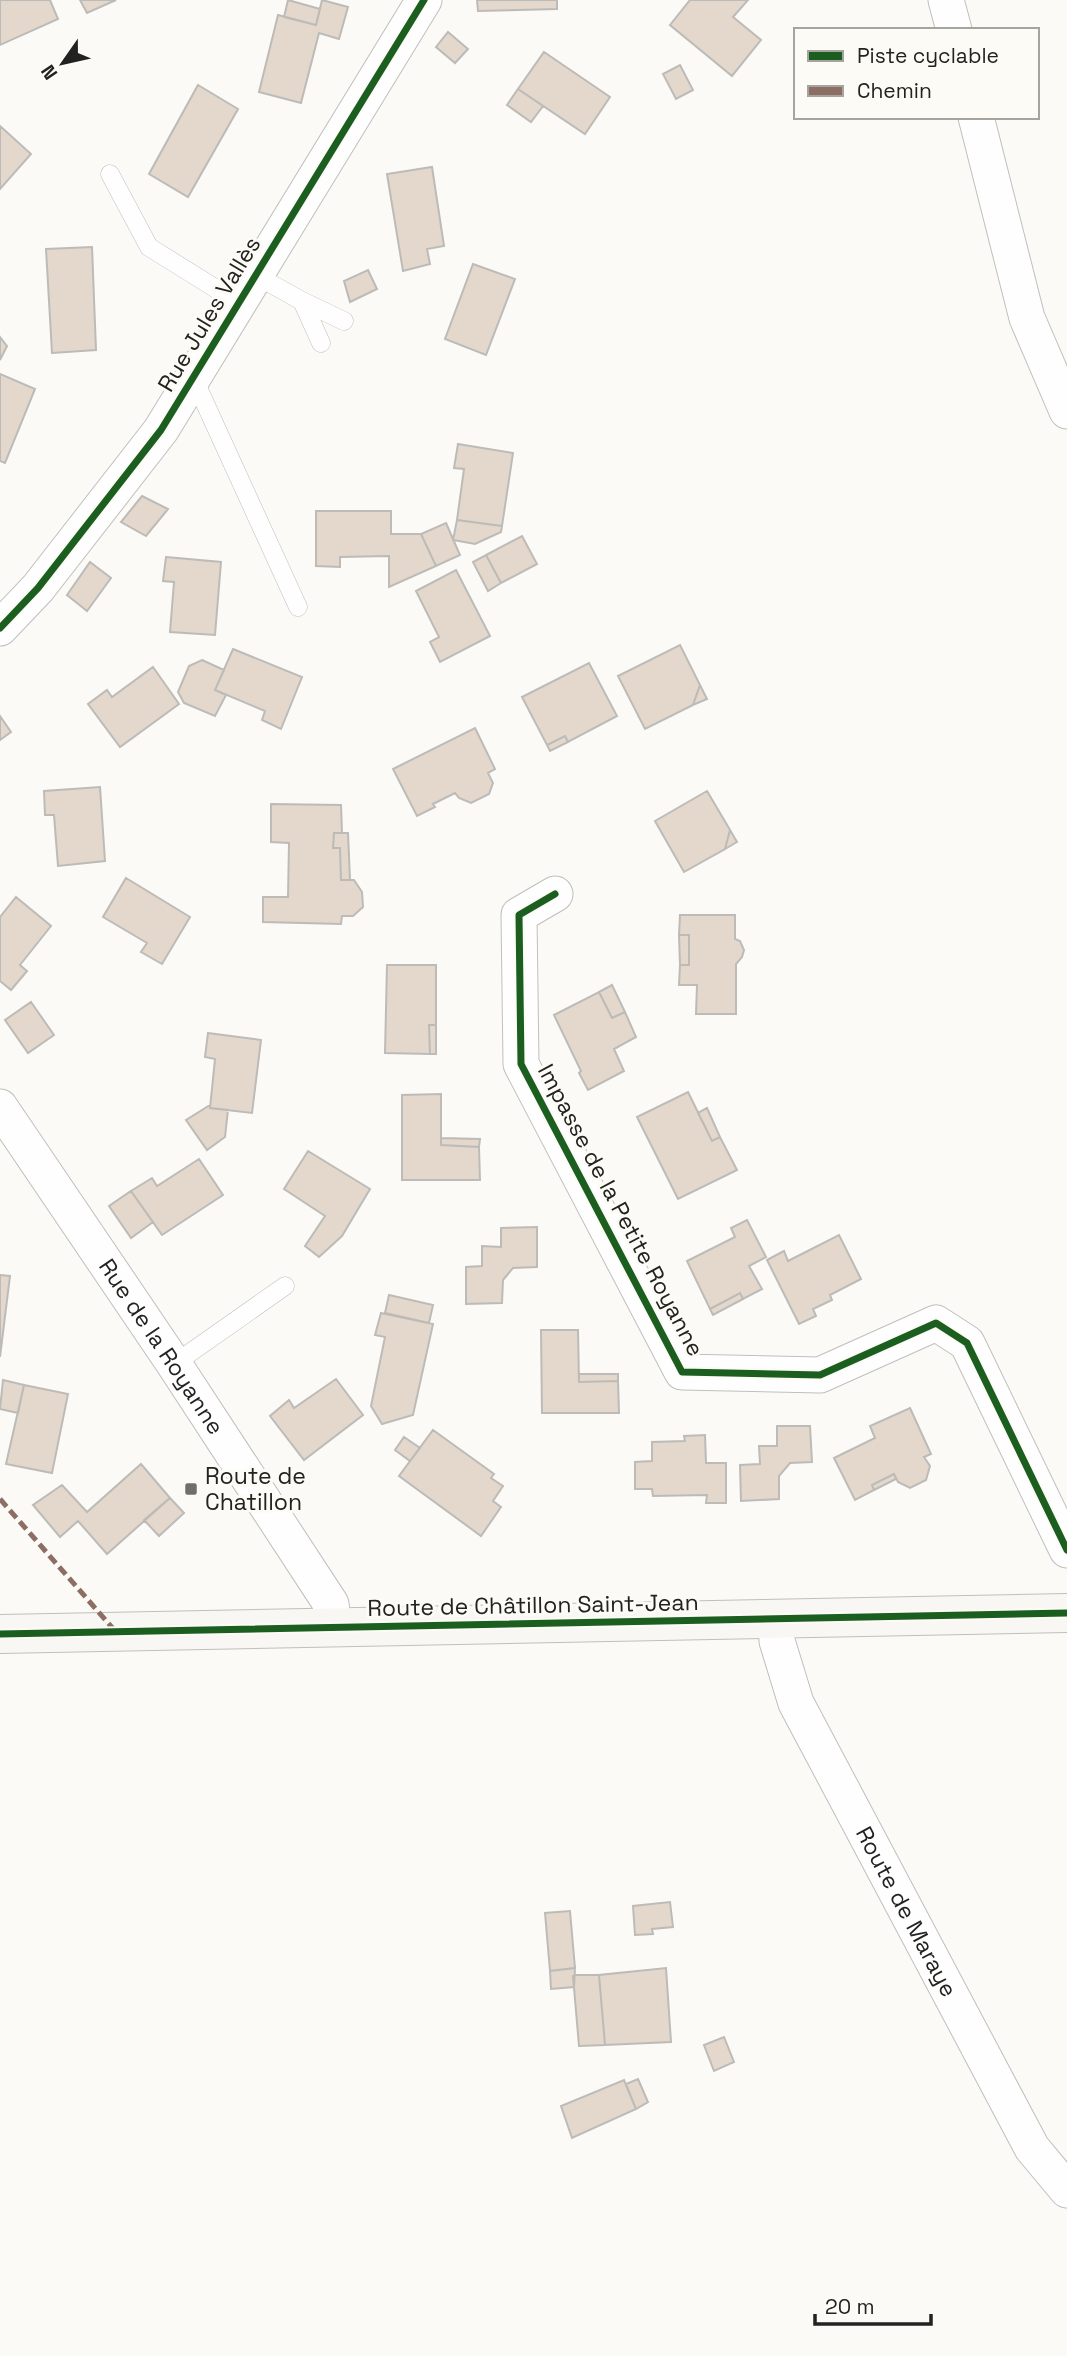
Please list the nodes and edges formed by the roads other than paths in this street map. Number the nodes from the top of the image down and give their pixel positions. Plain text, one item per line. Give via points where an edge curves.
1 (424, 0) edge
2 (946, 0) edge
3 (953, 28) edge
4 (977, 119) edge
5 (110, 174) dead end
6 (247, 289) junction
7 (302, 301) junction
8 (344, 321) dead end
9 (321, 343) dead end
10 (193, 377) junction
11 (1067, 411) edge
12 (298, 607) dead end
13 (0, 628) edge
14 (555, 894) dead end
15 (0, 1107) edge
16 (285, 1286) dead end
17 (174, 1364) junction
18 (1067, 1550) edge
19 (1067, 1613) edge
20 (776, 1618) junction
21 (334, 1628) junction
22 (0, 1634) edge
23 (1067, 2190) edge

1 - 6 street, Rue Jules Vallès
2 - 3 street
4 - 11 street via 1027,318
5 - 6 lane via 149,247
6 - 7 lane
6 - 10 street, Rue Jules Vallès
7 - 8 lane
7 - 9 lane
10 - 12 lane
10 - 13 street, Rue Jules Vallès via 161,430 38,587
14 - 18 street, Impasse de la Petite Royanne via 519,915 521,1064 682,1372 820,1375 936,1323 967,1343
15 - 17 street, Rue de la Royanne
16 - 17 lane
17 - 21 street, Rue de la Royanne via 331,1604
19 - 20 street, Route de Châtillon Saint-Jean
20 - 21 street, Route de Châtillon Saint-Jean
20 - 23 street, Route de Maraye via 777,1641 796,1703 1032,2148
21 - 22 street, Route de Châtillon Saint-Jean

